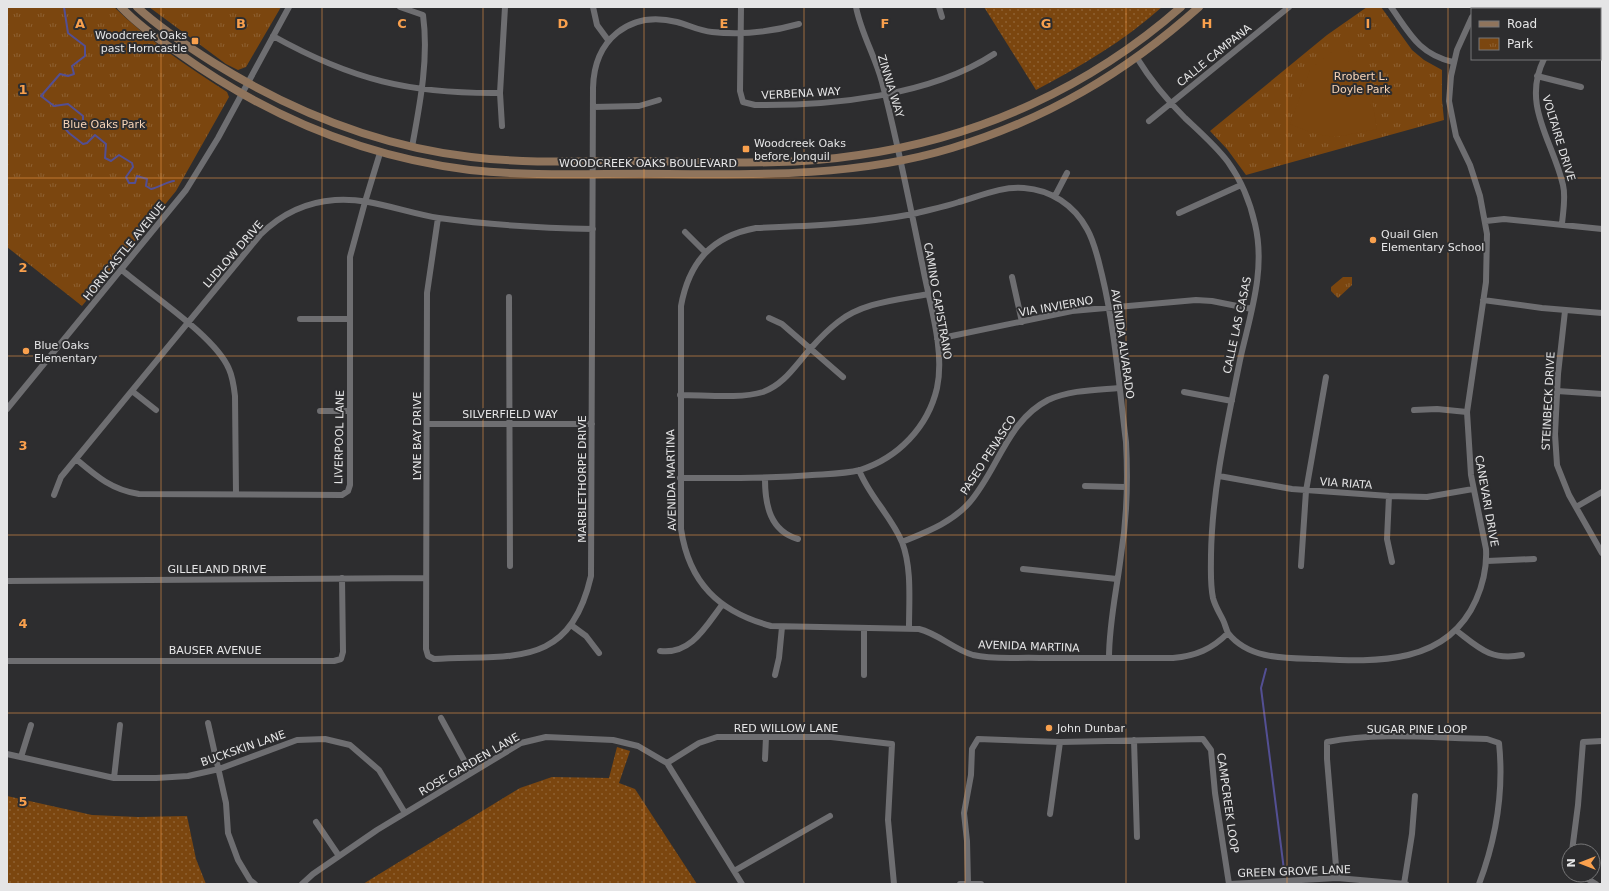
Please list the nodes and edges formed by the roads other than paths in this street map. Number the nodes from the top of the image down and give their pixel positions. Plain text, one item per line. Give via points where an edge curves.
1 (121, 7) edge
2 (137, 7) edge
3 (289, 7) edge
4 (400, 7) edge
5 (505, 7) edge
6 (592, 7) edge
7 (741, 7) edge
8 (856, 7) edge
9 (939, 7) edge
10 (1181, 7) edge
11 (1198, 7) edge
12 (1289, 7) edge
13 (1391, 7) edge
14 (942, 17) dead end
15 (1471, 19) edge
16 (800, 24) dead end
17 (741, 32) junction
18 (273, 36) junction
19 (608, 40) junction
20 (1130, 48) junction
21 (994, 54) dead end
22 (1137, 58) junction
23 (1544, 60) edge
24 (1453, 62) junction
25 (1537, 76) junction
26 (248, 83) junction
27 (1581, 87) dead end
28 (421, 90) junction
29 (500, 93) junction
30 (242, 94) junction
31 (885, 94) junction
32 (659, 100) dead end
33 (1171, 103) junction
34 (593, 106) junction
35 (1149, 121) dead end
36 (502, 126) dead end
37 (412, 147) junction
38 (898, 148) junction
39 (380, 153) junction
40 (900, 161) junction
41 (593, 162) junction
42 (1067, 173) dead end
43 (593, 174) junction
44 (1241, 185) junction
45 (1055, 196) junction
46 (365, 202) junction
47 (1179, 213) dead end
48 (912, 214) junction
49 (438, 218) junction
50 (1486, 221) junction
51 (1562, 224) junction
52 (593, 229) junction
53 (1602, 229) edge
54 (686, 232) dead end
55 (705, 252) junction
56 (122, 270) junction
57 (1012, 277) dead end
58 (928, 294) junction
59 (509, 297) dead end
60 (1483, 300) junction
61 (1109, 308) junction
62 (1252, 309) junction
63 (1565, 311) junction
64 (1602, 313) edge
65 (300, 318) dead end
66 (350, 318) junction
67 (769, 318) dead end
68 (1022, 322) junction
69 (188, 323) junction
70 (937, 339) junction
71 (811, 348) junction
72 (843, 377) dead end
73 (1326, 377) dead end
74 (1120, 388) junction
75 (132, 391) junction
76 (1557, 391) junction
77 (1184, 392) dead end
78 (1602, 394) edge
79 (680, 395) junction
80 (1232, 401) junction
81 (7, 409) edge
82 (156, 410) dead end
83 (1414, 410) dead end
84 (320, 411) dead end
85 (350, 411) junction
86 (1467, 412) junction
87 (427, 424) junction
88 (510, 424) junction
89 (592, 424) junction
90 (76, 459) junction
91 (859, 470) junction
92 (1219, 476) junction
93 (680, 478) junction
94 (765, 479) junction
95 (1085, 486) dead end
96 (1125, 487) junction
97 (1473, 489) junction
98 (1306, 491) junction
99 (1602, 492) edge
100 (236, 494) junction
101 (54, 495) dead end
102 (1389, 496) junction
103 (1576, 507) junction
104 (798, 539) dead end
105 (902, 542) junction
106 (1602, 553) edge
107 (1534, 559) dead end
108 (1487, 561) junction
109 (1392, 562) dead end
110 (510, 566) dead end
111 (1301, 566) dead end
112 (1023, 570) dead end
113 (342, 578) junction
114 (426, 578) junction
115 (1117, 579) junction
116 (7, 581) edge
117 (722, 605) junction
118 (571, 625) junction
119 (782, 627) junction
120 (864, 628) junction
121 (908, 628) junction
122 (1457, 631) junction
123 (1228, 632) junction
124 (660, 651) dead end
125 (599, 653) dead end
126 (1522, 655) dead end
127 (428, 656) joint
128 (1109, 658) junction
129 (7, 661) edge
130 (775, 675) dead end
131 (864, 675) dead end
132 (441, 718) dead end
133 (208, 723) dead end
134 (31, 725) dead end
135 (120, 725) dead end
136 (766, 737) junction
137 (1134, 740) junction
138 (1602, 741) edge
139 (1060, 742) junction
140 (7, 754) edge
141 (21, 757) junction
142 (765, 759) dead end
143 (667, 763) junction
144 (218, 769) junction
145 (471, 773) junction
146 (114, 778) junction
147 (1415, 796) dead end
148 (405, 813) junction
149 (1050, 814) dead end
150 (830, 816) dead end
151 (316, 822) dead end
152 (1137, 837) dead end
153 (1573, 843) edge
154 (338, 856) junction
155 (734, 871) junction
156 (1337, 878) junction
157 (968, 883) edge
158 (255, 884) edge
159 (302, 884) edge
160 (742, 884) edge
161 (894, 884) edge
162 (960, 884) edge
163 (981, 884) edge
164 (1229, 884) edge
165 (1405, 884) edge
166 (1479, 884) edge

1 - 30 main road, WOODCREEK OAKS BOULEVARD via 157,38
2 - 26 main road, WOODCREEK OAKS BOULEVARD via 187,46
3 - 18 street
4 - 28 street via 423,15 425,52
5 - 29 street
6 - 19 street via 597,26
7 - 17 street, VERBENA WAY
8 - 31 street, ZINNIA WAY
9 - 14 street
10 - 20 main road, WOODCREEK OAKS BOULEVARD
11 - 22 main road, WOODCREEK OAKS BOULEVARD
12 - 33 street, CALLE CAMPANA
13 - 24 street via 1423,49
15 - 24 street, CANEVARI DRIVE via 1461,37
16 - 17 street via 771,31
17 - 19 street via 713,33 677,22 640,21 627,26
17 - 31 street, VERBENA WAY via 740,91 743,102 755,105 806,104
18 - 26 street
18 - 28 street via 332,66 362,77
19 - 34 street, MARBLETHORPE DRIVE via 595,65
20 - 22 main road
20 - 38 main road, WOODCREEK OAKS BOULEVARD via 1038,103 980,127
21 - 31 street via 972,68 952,76
22 - 33 street, CALLE LAS CASAS
22 - 40 main road, WOODCREEK OAKS BOULEVARD via 1100,82 1026,121 963,144
23 - 25 street, VOLTAIRE DRIVE
24 - 50 street, CANEVARI DRIVE via 1449,88 1453,122 1456,136 1475,179
25 - 27 street
25 - 51 street, VOLTAIRE DRIVE via 1537,108 1563,186
26 - 30 street, HORNCASTLE AVENUE
26 - 37 main road, WOODCREEK OAKS BOULEVARD via 322,119 358,133
28 - 29 street
28 - 37 street
29 - 36 street
30 - 39 main road, WOODCREEK OAKS BOULEVARD via 322,133
30 - 56 street, HORNCASTLE AVENUE via 186,190
31 - 38 street, ZINNIA WAY
32 - 34 street via 639,106
33 - 35 street, CALLE CAMPANA
33 - 44 street, CALLE LAS CASAS via 1219,151
34 - 41 street, MARBLETHORPE DRIVE
37 - 41 main road, WOODCREEK OAKS BOULEVARD via 474,158
38 - 40 street, ZINNIA WAY
38 - 41 main road, WOODCREEK OAKS BOULEVARD via 857,156 798,161
39 - 43 main road, WOODCREEK OAKS BOULEVARD via 473,170
39 - 46 street, LIVERPOOL LANE
40 - 43 main road, WOODCREEK OAKS BOULEVARD via 844,170 796,173
40 - 48 street, CAMINO CAPISTRANO
41 - 43 street, MARBLETHORPE DRIVE
42 - 45 street
43 - 52 street, MARBLETHORPE DRIVE
44 - 47 street
44 - 62 street, CALLE LAS CASAS via 1252,211 1260,253
45 - 48 street, AVENIDA ALVARADO via 1030,189 1005,189
45 - 61 street, AVENIDA ALVARADO via 1072,209 1087,229 1096,250
46 - 49 street, LUDLOW DRIVE
46 - 66 street, LIVERPOOL LANE via 350,257
46 - 69 street, LUDLOW DRIVE via 344,199 320,202 298,208 278,220 260,236
48 - 55 street, AVENIDA MARTINA via 842,224 756,228 725,238
48 - 58 street, CAMINO CAPISTRANO
49 - 52 street, LUDLOW DRIVE via 511,226
49 - 87 street, LYNE BAY DRIVE via 427,293
50 - 51 street via 1504,219
50 - 60 street, CANEVARI DRIVE via 1488,258
51 - 53 street
52 - 89 street, MARBLETHORPE DRIVE
54 - 55 street
55 - 79 street, AVENIDA MARTINA via 691,272 682,300
56 - 69 street
56 - 81 street, HORNCASTLE AVENUE
57 - 68 street
58 - 70 street, CAMINO CAPISTRANO
58 - 71 street via 856,311 840,321
59 - 88 street
60 - 63 street
60 - 86 street, CANEVARI DRIVE
61 - 62 street, VIA INVIERNO via 1196,300
61 - 68 street, VIA INVIERNO via 1072,311
61 - 74 street, AVENIDA ALVARADO
62 - 80 street, CALLE LAS CASAS
63 - 64 street
63 - 76 street, STEINBECK DRIVE
65 - 66 street
66 - 85 street, LIVERPOOL LANE
67 - 71 street via 782,324
68 - 70 street, VIA INVIERNO
69 - 75 street, LUDLOW DRIVE
69 - 100 street via 223,357 234,382
70 - 91 street, CAMINO CAPISTRANO via 937,388 920,427 902,447 883,460
71 - 72 street
71 - 79 street via 786,378 762,392
73 - 98 street
74 - 96 street, AVENIDA ALVARADO via 1126,442
74 - 105 street, PASEO PENASCO via 1065,394 1036,408 1016,428 970,502 942,524
75 - 82 street
75 - 90 street, LUDLOW DRIVE
76 - 78 street
76 - 103 street, STEINBECK DRIVE via 1556,465
77 - 80 street
79 - 93 street, AVENIDA MARTINA
80 - 92 street, CALLE LAS CASAS
83 - 86 street
84 - 85 street
85 - 100 street, LIVERPOOL LANE via 348,491 342,494
86 - 97 street, CANEVARI DRIVE via 1468,457
87 - 88 street, SILVERFIELD WAY
87 - 114 street, LYNE BAY DRIVE
88 - 89 street, SILVERFIELD WAY
88 - 110 street
89 - 118 street, MARBLETHORPE DRIVE via 591,576 584,601
90 - 100 street, LIVERPOOL LANE via 108,485 128,493
90 - 101 street, LUDLOW DRIVE via 61,477
91 - 94 street, CAMINO CAPISTRANO
91 - 105 street
92 - 98 street, VIA RIATA
92 - 123 street, CALLE LAS CASAS via 1212,527 1211,580 1216,605
93 - 94 street, CAMINO CAPISTRANO
93 - 117 street, AVENIDA MARTINA via 681,529 686,555 699,580
94 - 104 street via 767,509 774,522 783,532
95 - 96 street
96 - 115 street, AVENIDA ALVARADO via 1125,528
97 - 102 street, VIA RIATA via 1427,498
97 - 108 street, CANEVARI DRIVE
98 - 102 street, VIA RIATA
98 - 111 street
99 - 103 street
102 - 109 street via 1387,539
103 - 106 street, STEINBECK DRIVE
105 - 121 street via 909,582
107 - 108 street
108 - 122 street, CANEVARI DRIVE via 1477,599
112 - 115 street
113 - 114 street, GILLELAND DRIVE
113 - 116 street, GILLELAND DRIVE
113 - 129 street, BAUSER AVENUE via 344,652 341,658 334,661
114 - 127 street, LYNE BAY DRIVE
115 - 128 street, AVENIDA ALVARADO via 1109,630
117 - 119 street, AVENIDA MARTINA via 748,619
117 - 124 street via 691,644 677,650
118 - 125 street via 586,636
118 - 127 street, MARBLETHORPE DRIVE via 541,648 518,655 434,659
119 - 120 street, AVENIDA MARTINA
119 - 130 street
120 - 121 street, AVENIDA MARTINA
120 - 131 street
121 - 128 street, AVENIDA MARTINA via 928,631 964,651 982,656
122 - 123 street, CANEVARI DRIVE via 1437,645 1410,656 1362,659 1272,657 1255,652
122 - 126 street via 1488,653 1504,657
123 - 128 street, AVENIDA MARTINA via 1211,648 1194,655 1173,658
132 - 145 street
133 - 144 street
134 - 141 street
135 - 146 street
136 - 142 street
136 - 143 street, RED WILLOW LANE via 717,738 699,743
136 - 161 street, RED WILLOW LANE via 831,737 892,744 888,820
137 - 139 street, CAMPCREEK LOOP
137 - 152 street
137 - 164 street, CAMPCREEK LOOP via 1203,739 1211,750
138 - 153 street via 1583,742
139 - 149 street
139 - 157 street, CAMPCREEK LOOP via 978,739 972,749 971,775 964,813
140 - 141 street, BUCKSKIN LANE
141 - 146 street, BUCKSKIN LANE
143 - 145 street, ROSE GARDEN LANE via 638,746 613,740 546,737 521,743
143 - 155 street, ROSE GARDEN LANE
144 - 146 street, BUCKSKIN LANE via 188,776
144 - 148 street, BUCKSKIN LANE via 297,740 325,739 350,745 379,770
144 - 158 street via 226,803 228,833 238,860
145 - 148 street, ROSE GARDEN LANE
147 - 165 street
148 - 154 street, ROSE GARDEN LANE
150 - 155 street
151 - 154 street
154 - 159 street, ROSE GARDEN LANE
155 - 160 street, ROSE GARDEN LANE
156 - 164 street, GREEN GROVE LANE
156 - 165 street, GREEN GROVE LANE
156 - 166 street, SUGAR PINE LOOP via 1327,742 1378,738 1487,739 1499,743 1499,798 1497,825 1490,855
157 - 162 street
157 - 163 street

